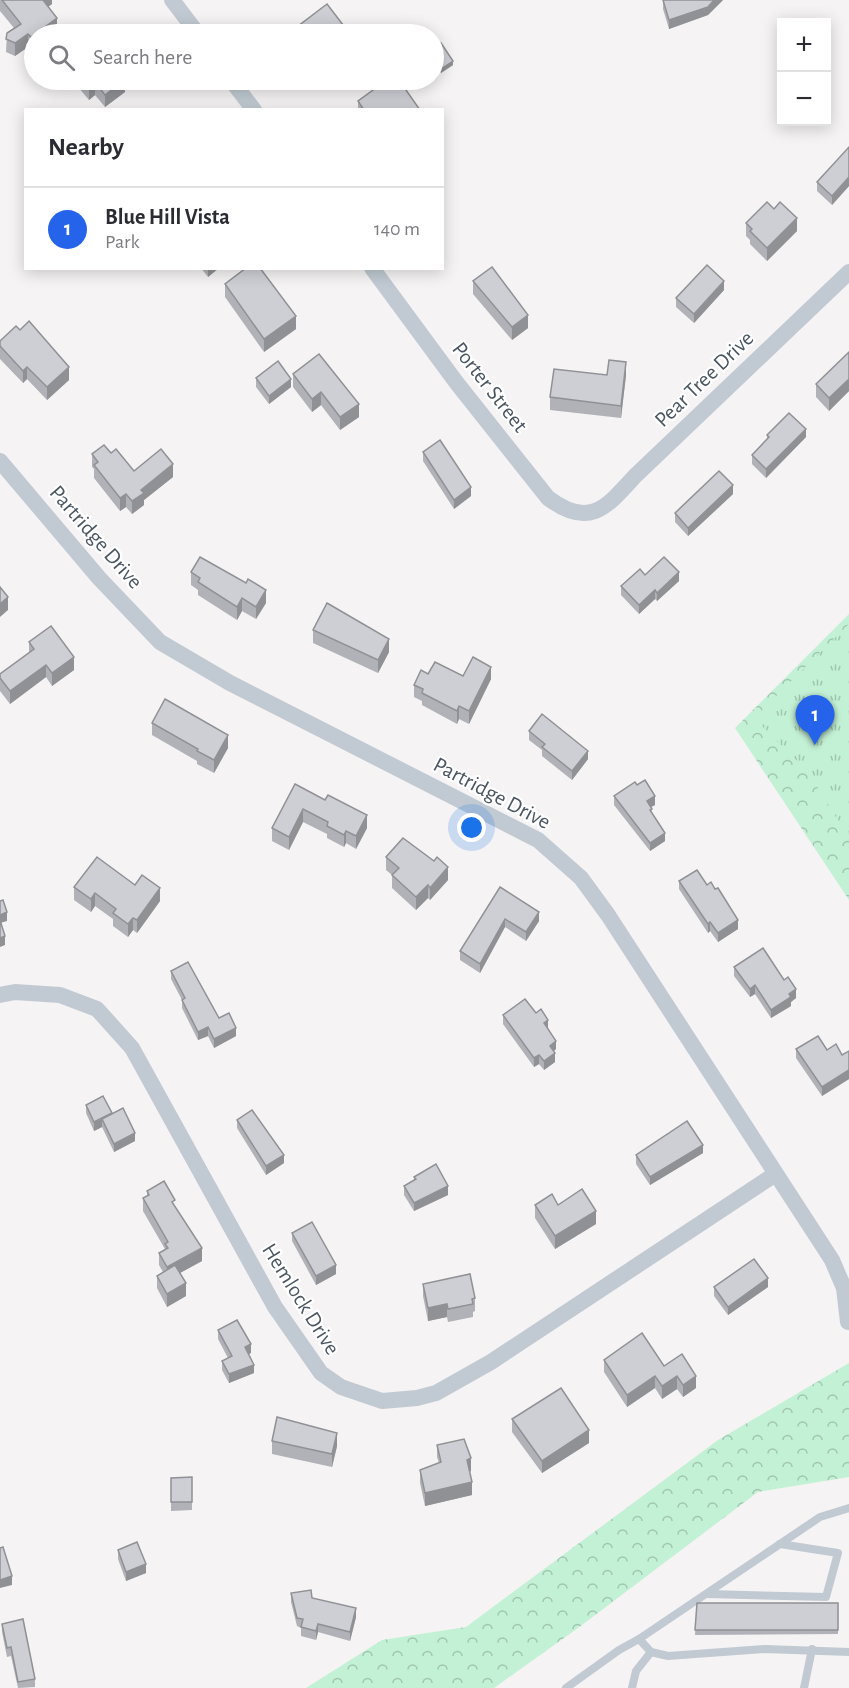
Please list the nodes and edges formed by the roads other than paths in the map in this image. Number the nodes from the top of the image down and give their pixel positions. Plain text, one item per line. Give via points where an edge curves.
1 (172, 0) edge
2 (190, 24) edge
3 (239, 90) edge
4 (252, 108) edge
5 (373, 270) edge
6 (849, 272) edge
7 (0, 461) edge
8 (588, 514) joint
9 (0, 995) edge
10 (774, 1175) junction
11 (848, 1322) edge
12 (849, 1508) edge
13 (780, 1544) junction
14 (707, 1594) junction
15 (639, 1639) junction
16 (812, 1649) junction
17 (651, 1652) junction
18 (849, 1652) edge
19 (566, 1688) edge
20 (632, 1688) edge
21 (804, 1688) edge

1 - 2 street
3 - 4 street
5 - 8 street, Porter Street via 549,498 563,509
6 - 8 street, Pear Tree Drive via 612,501
7 - 10 street, Partridge Drive via 99,578 160,642 230,683 538,840 580,878 658,990
9 - 10 street, Hemlock Drive via 60,995 97,1009 132,1048 275,1307 321,1373 341,1387 382,1401 436,1393 491,1362
10 - 11 street, Partridge Drive via 832,1260 844,1288
12 - 13 lane via 819,1517
13 - 14 lane
13 - 14 lane via 838,1553 826,1597
14 - 15 lane
15 - 17 lane
15 - 19 lane
16 - 17 lane via 718,1650 668,1656
16 - 18 lane
16 - 21 lane
17 - 20 lane via 636,1671

